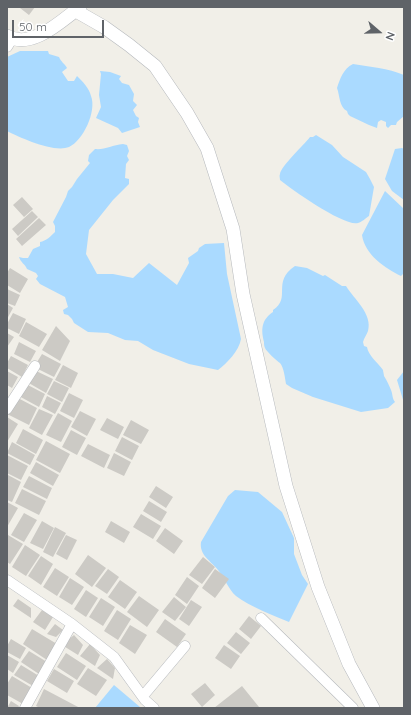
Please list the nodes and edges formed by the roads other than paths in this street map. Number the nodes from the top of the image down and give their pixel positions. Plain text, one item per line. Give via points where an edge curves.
1 (78, 9) edge
2 (9, 41) edge
3 (34, 366) dead end
4 (7, 409) edge
5 (7, 580) edge
6 (261, 618) dead end
7 (72, 624) junction
8 (185, 646) dead end
9 (143, 696) junction
10 (25, 708) edge
11 (154, 708) edge
12 (353, 708) edge
13 (373, 708) edge

1 - 2 street via 43,35
1 - 13 street via 129,44 155,66 208,148 233,229 245,302 286,486 318,587 349,664
3 - 4 street
5 - 7 street
6 - 12 street
7 - 9 street via 114,657
7 - 10 street
8 - 9 street
9 - 11 street

